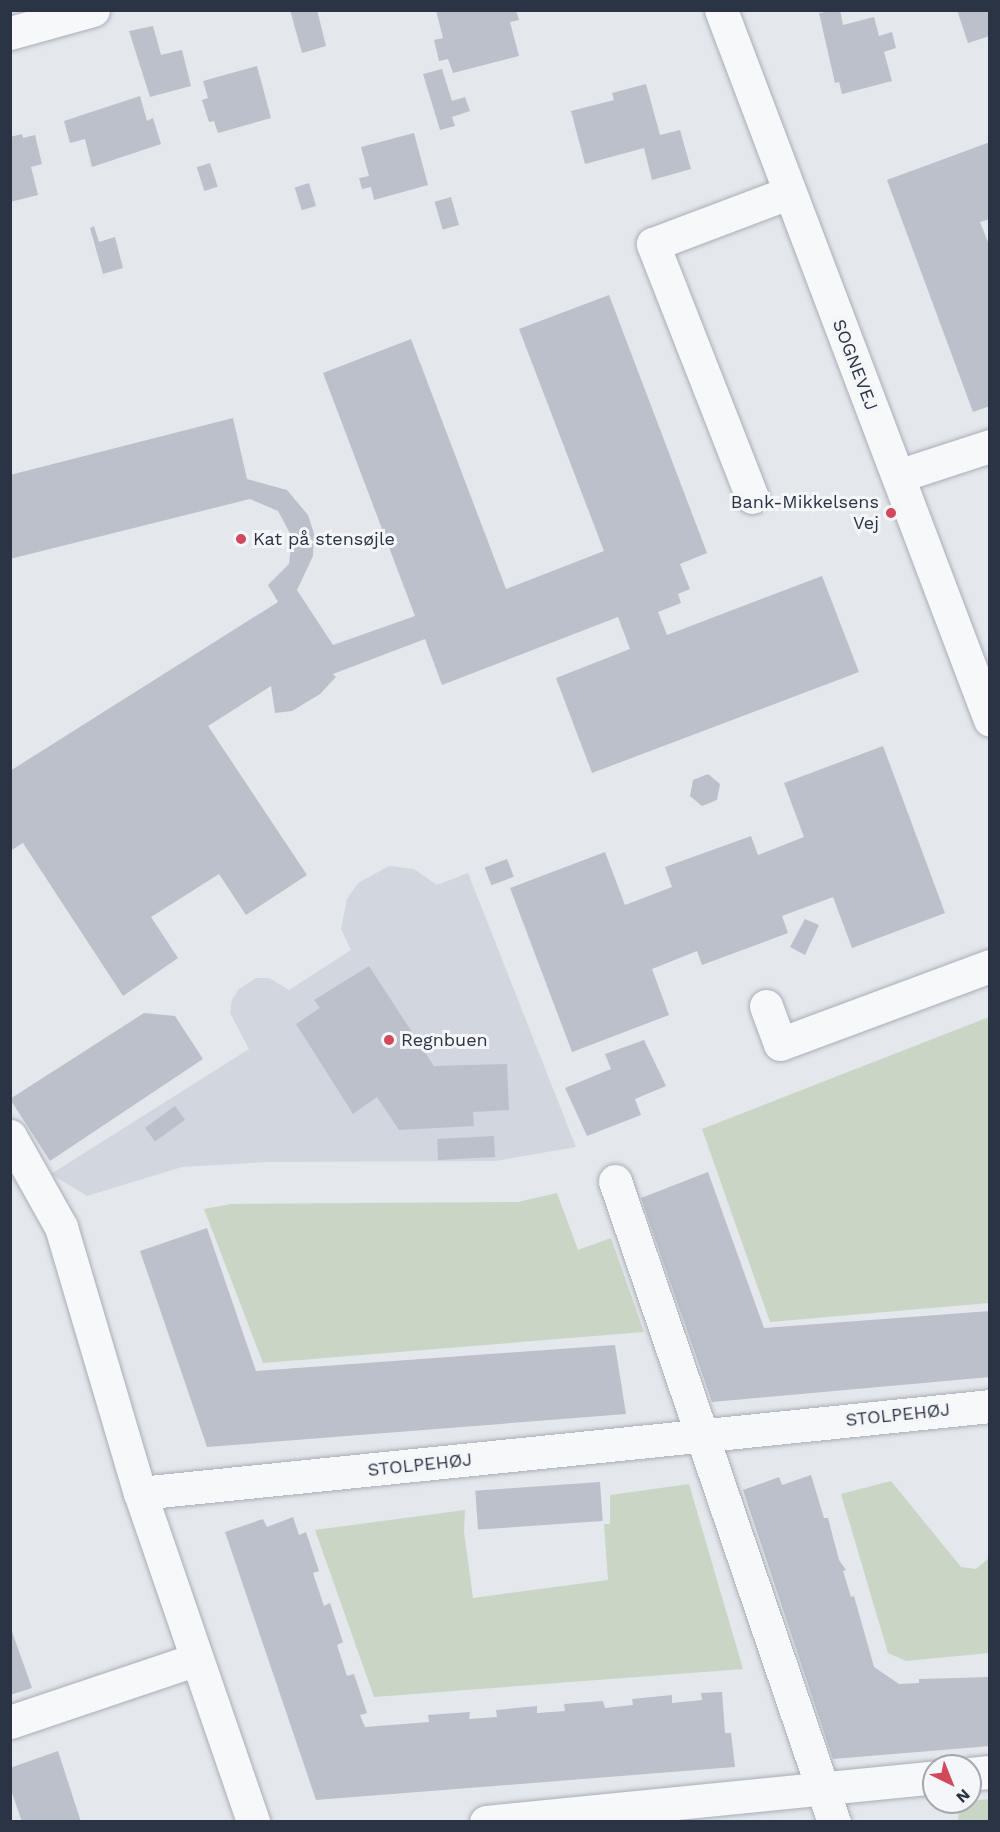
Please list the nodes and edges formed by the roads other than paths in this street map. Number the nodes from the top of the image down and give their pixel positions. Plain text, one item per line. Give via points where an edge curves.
1 (93, 10) edge
2 (720, 10) edge
3 (10, 33) edge
4 (788, 193) junction
5 (990, 446) edge
6 (898, 476) junction
7 (752, 497) dead end
8 (990, 720) edge
9 (990, 966) edge
10 (766, 1006) dead end
11 (10, 1136) edge
12 (615, 1181) dead end
13 (990, 1406) edge
14 (700, 1437) junction
15 (140, 1493) junction
16 (197, 1659) junction
17 (10, 1722) edge
18 (922, 1778) edge
19 (823, 1786) junction
20 (253, 1821) edge
21 (486, 1821) edge
22 (834, 1821) edge

1 - 3 street
2 - 4 street, SOGNEVEJ
4 - 6 street, SOGNEVEJ
4 - 7 street via 653,244
5 - 6 street
6 - 8 street, SOGNEVEJ
9 - 10 street via 780,1044
11 - 15 street via 61,1227
12 - 14 street
13 - 14 street, STOLPEHØJ
14 - 15 street, STOLPEHØJ
14 - 19 street
15 - 16 street
16 - 17 street
16 - 20 street
18 - 19 street
19 - 21 street
19 - 22 street

